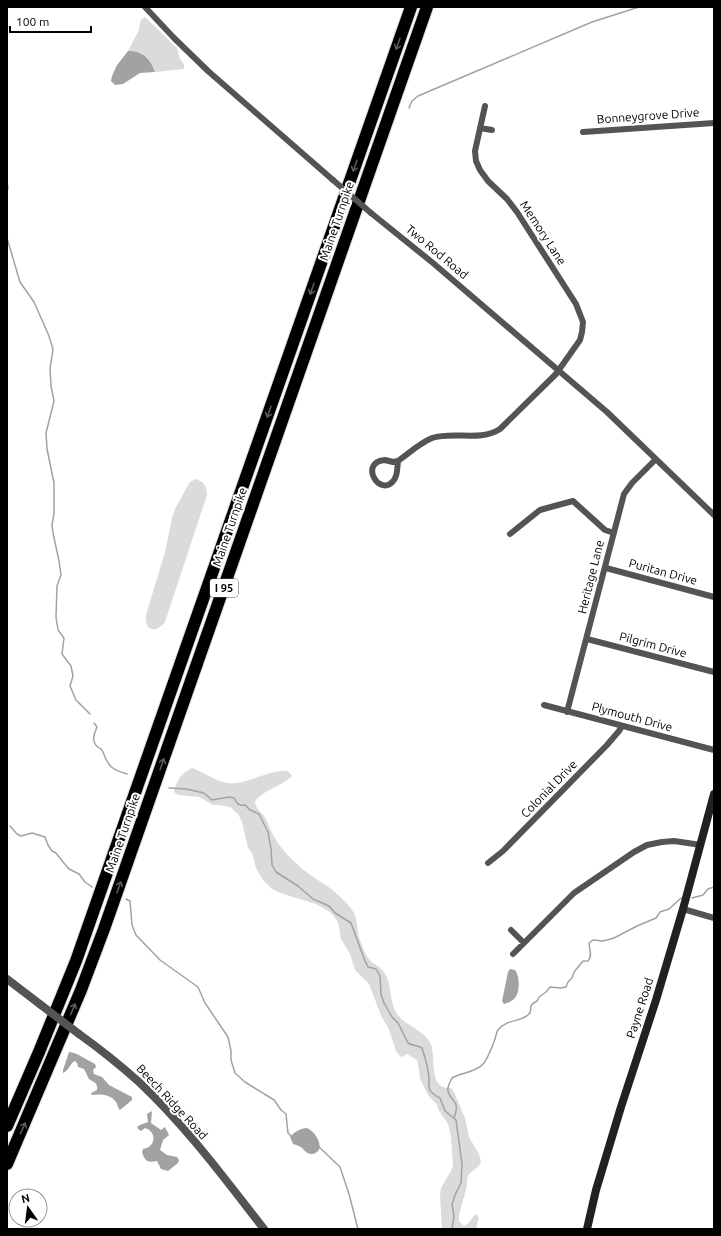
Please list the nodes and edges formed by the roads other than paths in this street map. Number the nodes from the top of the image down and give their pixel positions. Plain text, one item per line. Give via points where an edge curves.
1 (144, 7) edge
2 (411, 7) edge
3 (427, 7) edge
4 (485, 106) dead end
5 (714, 123) edge
6 (480, 128) junction
7 (492, 130) dead end
8 (584, 132) dead end
9 (558, 371) junction
10 (656, 459) junction
11 (398, 461) junction
12 (714, 515) edge
13 (614, 533) junction
14 (510, 534) dead end
15 (606, 568) junction
16 (714, 597) edge
17 (587, 639) junction
18 (714, 672) edge
19 (544, 705) dead end
20 (567, 712) junction
21 (622, 726) junction
22 (714, 750) edge
23 (714, 794) edge
24 (701, 846) junction
25 (488, 863) dead end
26 (683, 910) junction
27 (714, 918) edge
28 (511, 930) dead end
29 (524, 943) junction
30 (513, 954) dead end
31 (7, 979) edge
32 (7, 1126) edge
33 (7, 1164) edge
34 (264, 1229) edge
35 (587, 1229) edge

1 - 9 street, Two Rod Road, bridge via 208,71
2 -> 32 highway, Maine Turnpike / I 95 via 76,961
33 -> 3 highway, Maine Turnpike / I 95 via 104,929
4 - 6 street, Memory Lane
5 - 8 street, Bonneygrove Drive
6 - 7 street
6 - 9 street, Memory Lane via 475,151 480,170 515,209 574,299 580,313 583,327 580,340
9 - 10 street, Two Rod Road
9 - 11 street, Memory Lane via 497,431 484,435 432,438
10 - 12 street, Two Rod Road
10 - 13 street, Heritage Lane via 627,489
11 - 11 street via 377,462 372,471 374,479 382,485 392,482
13 - 14 street via 605,530 573,501 540,510
13 - 15 street, Heritage Lane
15 - 16 street, Puritan Drive
15 - 17 street, Heritage Lane
17 - 18 street, Pilgrim Drive
17 - 20 street, Heritage Lane
19 - 20 street, Plymouth Drive
20 - 21 street, Plymouth Drive
21 - 22 street, Plymouth Drive
21 - 25 street, Colonial Drive via 607,745 504,851
23 - 24 main road, Payne Road
24 - 26 main road, Payne Road
24 - 29 street via 668,842 640,848 574,893
26 - 27 street
26 - 35 main road, Payne Road via 620,1106
28 - 29 street
29 - 30 street
31 - 34 street, Beech Ridge Road, bridge via 121,1066 151,1094 179,1124

